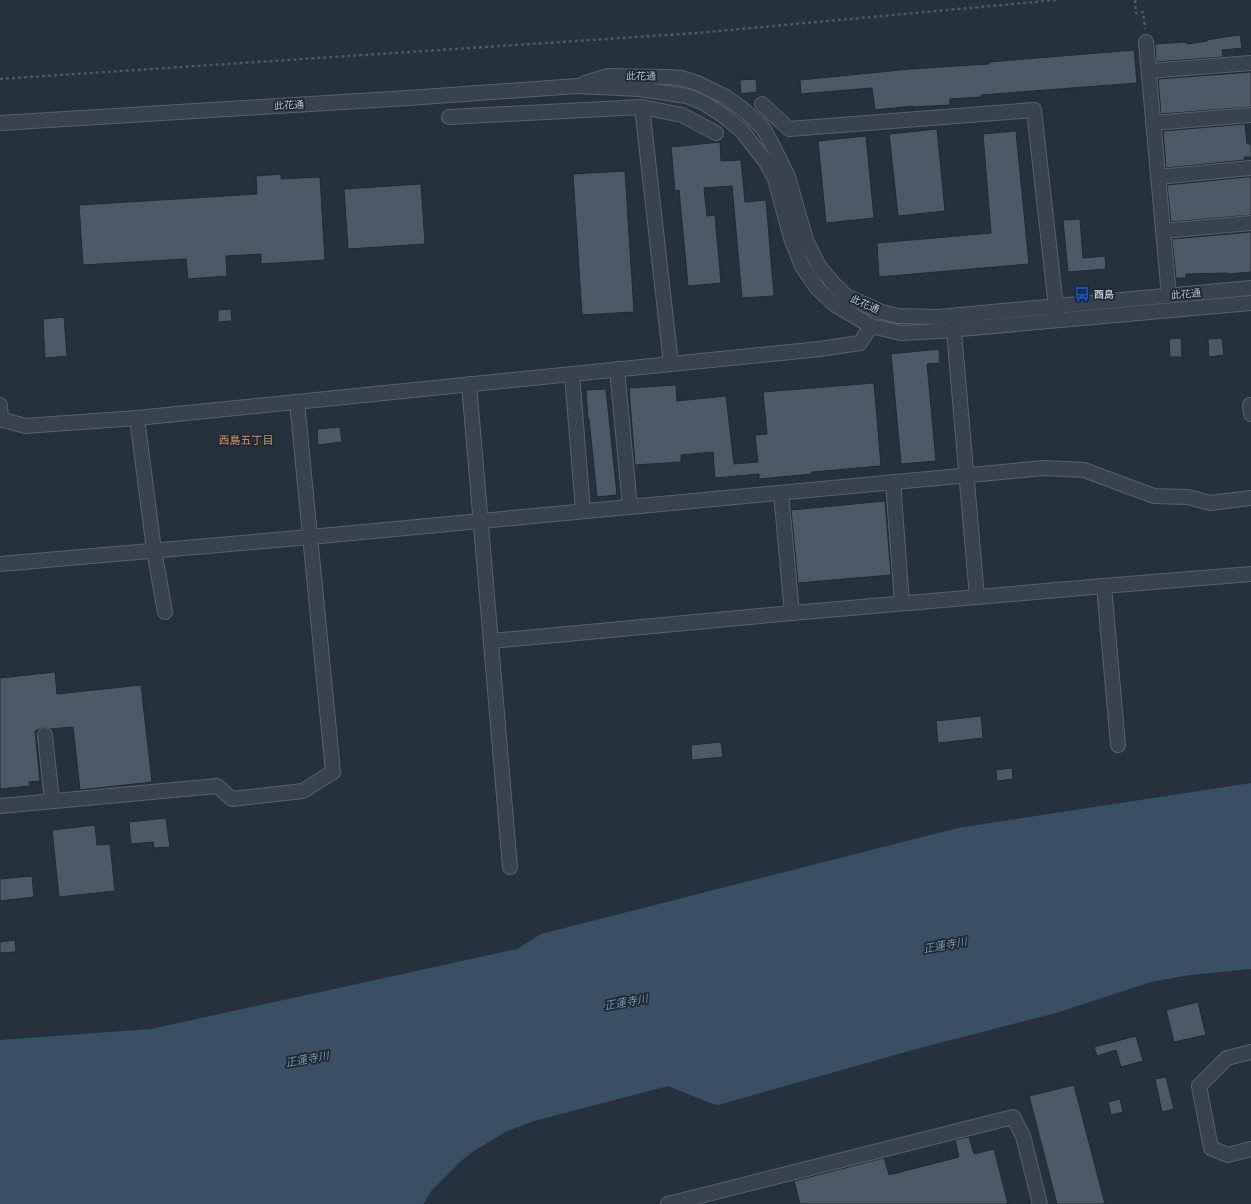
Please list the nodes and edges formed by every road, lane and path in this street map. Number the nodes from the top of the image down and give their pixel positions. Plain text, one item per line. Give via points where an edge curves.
1 (1056, 0) edge
2 (1135, 0) edge
3 (1146, 42) joint
4 (1251, 63) edge
5 (1149, 71) junction
6 (0, 79) edge
7 (577, 86) junction
8 (762, 104) dead end
9 (642, 107) junction
10 (1251, 115) edge
11 (449, 118) dead end
12 (0, 123) edge
13 (1153, 123) junction
14 (716, 133) dead end
15 (1251, 168) edge
16 (1158, 176) junction
17 (1251, 223) edge
18 (1163, 231) junction
19 (1251, 288) edge
20 (1169, 296) junction
21 (1251, 303) edge
22 (1057, 313) junction
23 (952, 316) junction
24 (871, 326) junction
25 (954, 330) junction
26 (671, 364) junction
27 (618, 369) junction
28 (572, 374) junction
29 (469, 384) junction
30 (297, 402) junction
31 (0, 405) edge
32 (137, 418) junction
33 (1, 419) edge
34 (966, 476) junction
35 (893, 482) junction
36 (781, 493) junction
37 (1251, 498) edge
38 (630, 507) junction
39 (583, 511) junction
40 (480, 521) junction
41 (310, 536) junction
42 (154, 550) junction
43 (0, 564) edge
44 (1251, 574) edge
45 (1104, 586) junction
46 (977, 597) junction
47 (902, 603) junction
48 (165, 612) dead end
49 (792, 613) junction
50 (491, 641) junction
51 (45, 735) dead end
52 (1118, 745) dead end
53 (52, 800) junction
54 (0, 806) edge
55 (510, 867) dead end
56 (1251, 1052) edge
57 (1251, 1149) edge
58 (668, 1204) edge
59 (1040, 1204) edge

1 - 6 path via 689,33
2 - 3 path via 1136,13 1143,12
3 - 5 street
4 - 5 street
5 - 13 street
7 - 12 street, 此花通
7 - 23 street, 此花通 via 608,76 681,78 726,97 762,128 774,148 788,177 806,240 819,266 832,283 846,296 882,312 898,316
7 - 24 street, 此花通 via 640,89 687,96 724,116 742,131 766,162 775,180 791,238 802,266 817,288 834,304
8 - 22 street via 789,129 1034,110
9 - 11 street
9 - 14 street via 682,115
9 - 26 street
10 - 13 street
13 - 16 street
15 - 16 street
16 - 18 street
17 - 18 street
18 - 20 street
19 - 20 street, 此花通
20 - 22 street, 此花通
21 - 22 street, 此花通
22 - 23 street, 此花通 via 1042,308
22 - 25 street, 此花通
23 - 25 street
24 - 25 street, 此花通 via 901,333
24 - 26 street via 860,343
25 - 34 street
26 - 27 street
27 - 28 street
27 - 38 street
28 - 29 street
28 - 39 street
29 - 30 street
29 - 40 street
30 - 32 street
30 - 41 street
31 - 33 street
32 - 33 street via 25,426
32 - 42 street
34 - 35 street
34 - 37 street via 1044,468 1084,470 1154,496 1188,497 1210,503
34 - 46 street
35 - 36 street
35 - 47 street
36 - 38 street
36 - 49 street
38 - 39 street
39 - 40 street
40 - 41 street
40 - 50 street
41 - 42 street
41 - 53 street via 332,772 303,790 232,799 217,786
42 - 43 street
42 - 48 street
44 - 45 street
45 - 46 street
45 - 52 street
46 - 47 street
47 - 49 street
49 - 50 street
50 - 55 street
51 - 53 street
53 - 54 street
56 - 57 street via 1227,1058 1199,1086 1211,1148 1228,1155
58 - 59 street via 1013,1117 1023,1136

